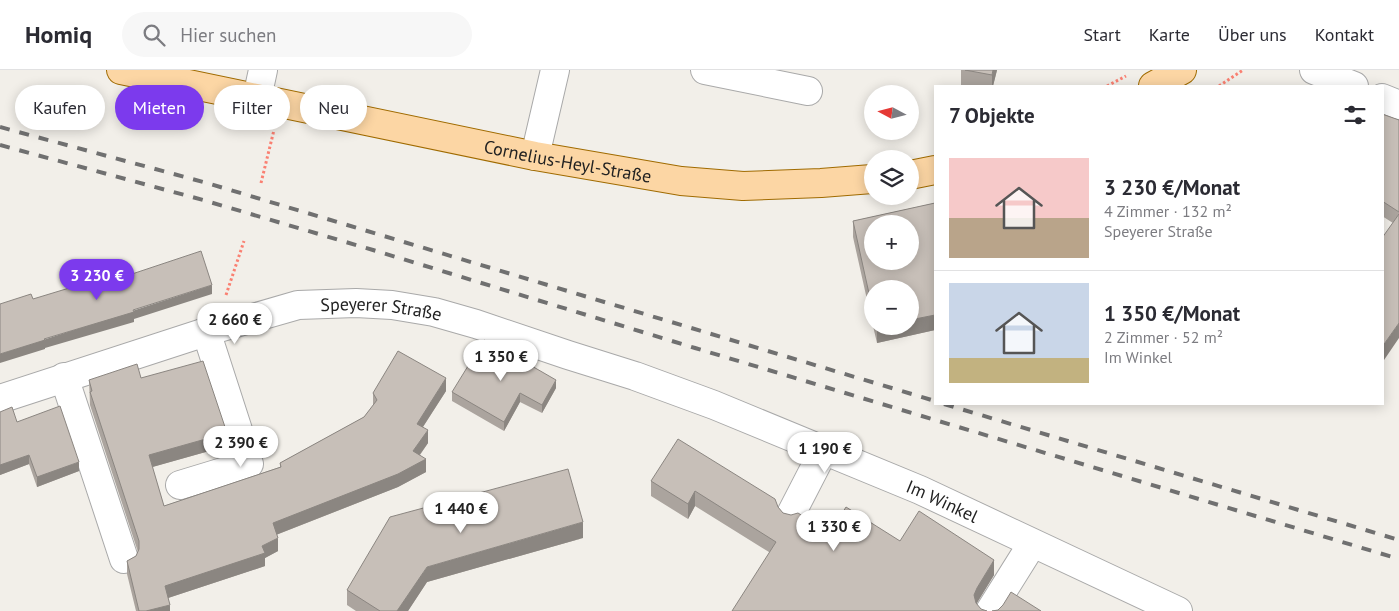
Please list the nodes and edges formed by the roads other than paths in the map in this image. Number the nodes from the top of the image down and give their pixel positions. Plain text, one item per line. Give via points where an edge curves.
1 (124, 70) edge
2 (263, 70) edge
3 (555, 70) edge
4 (705, 70) edge
5 (1182, 70) edge
6 (1314, 70) edge
7 (1141, 80) edge
8 (260, 85) edge
9 (1352, 85) edge
10 (214, 89) edge
11 (808, 91) dead end
12 (1384, 99) edge
13 (290, 105) edge
14 (1399, 105) edge
15 (535, 156) junction
16 (934, 170) edge
17 (919, 173) edge
18 (864, 180) edge
19 (476, 324) joint
20 (206, 331) junction
21 (64, 377) junction
22 (0, 399) edge
23 (824, 450) junction
24 (180, 485) dead end
25 (792, 514) edge
26 (1032, 544) junction
27 (124, 559) dead end
28 (990, 611) edge
29 (1178, 611) edge

1 - 10 main road, Cornelius-Heyl-Straße
2 - 8 street
3 - 15 street
4 - 11 street
5 - 7 main road
6 - 9 street
12 - 14 street
13 - 15 main road, Cornelius-Heyl-Straße
15 - 18 main road, Cornelius-Heyl-Straße via 681,180 743,186
16 - 17 main road
19 - 20 street, Speyerer Straße via 434,312 356,302 298,305
19 - 23 street, Im Winkel via 634,376
20 - 21 street, Speyerer Straße
20 - 24 street via 249,464
21 - 22 street, Speyerer Straße
21 - 27 street
23 - 25 street
23 - 26 street, Im Winkel via 920,490
26 - 28 street
26 - 29 street, Im Winkel

